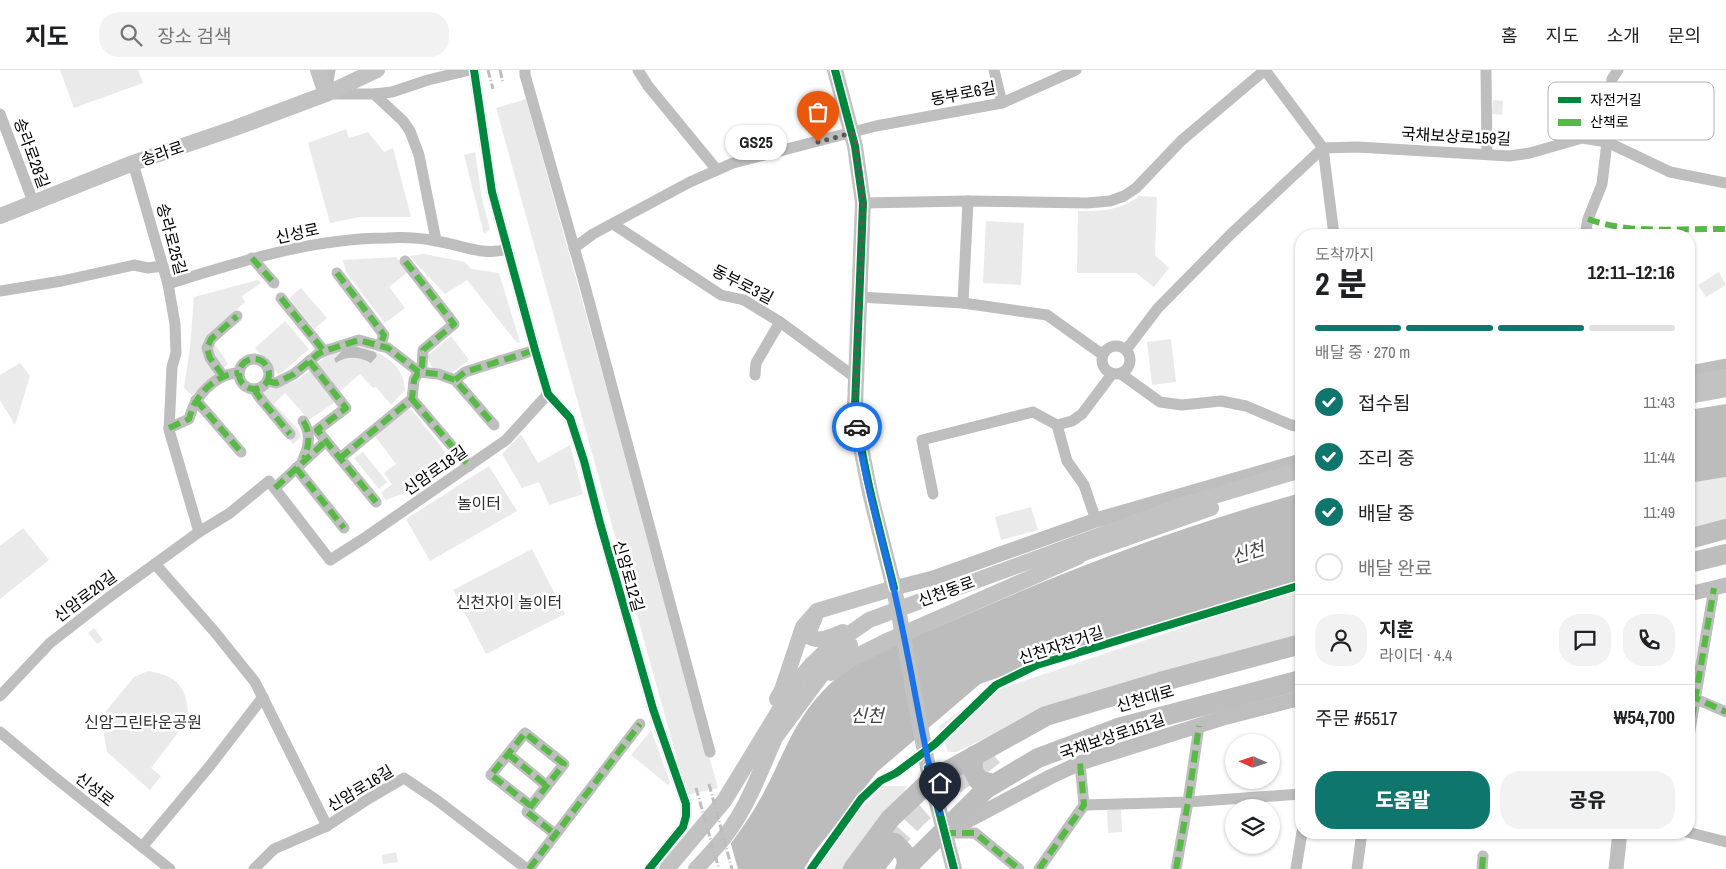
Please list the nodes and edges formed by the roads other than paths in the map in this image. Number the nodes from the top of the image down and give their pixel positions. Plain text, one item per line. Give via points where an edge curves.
1 (318, 70) edge
2 (330, 70) edge
3 (377, 70) edge
4 (470, 70) edge
5 (474, 70) edge
6 (525, 70) edge
7 (638, 70) edge
8 (835, 70) edge
9 (994, 70) edge
10 (1076, 70) edge
11 (1265, 70) edge
12 (1486, 70) edge
13 (1618, 70) edge
14 (1612, 82) edge
15 (326, 94) junction
16 (374, 94) junction
17 (1002, 103) junction
18 (0, 114) edge
19 (852, 133) junction
20 (1576, 140) edge
21 (1594, 140) edge
22 (1607, 142) junction
23 (1323, 148) junction
24 (1487, 154) junction
25 (133, 164) junction
26 (717, 170) junction
27 (1726, 183) edge
28 (968, 201) junction
29 (863, 203) junction
30 (34, 204) junction
31 (0, 216) edge
32 (613, 224) junction
33 (1333, 229) edge
34 (1586, 229) edge
35 (436, 240) junction
36 (574, 248) junction
37 (507, 249) junction
38 (252, 258) junction
39 (405, 261) dead end
40 (162, 266) junction
41 (337, 273) dead end
42 (274, 283) dead end
43 (168, 284) junction
44 (0, 291) edge
45 (860, 297) junction
46 (281, 298) dead end
47 (963, 303) junction
48 (237, 316) dead end
49 (780, 322) junction
50 (380, 346) junction
51 (535, 350) junction
52 (1126, 350) junction
53 (324, 351) junction
54 (1103, 355) junction
55 (309, 361) junction
56 (1726, 366) edge
57 (419, 372) junction
58 (1695, 372) edge
59 (239, 373) junction
60 (1117, 374) junction
61 (755, 375) dead end
62 (224, 376) junction
63 (1726, 377) edge
64 (856, 378) junction
65 (455, 380) junction
66 (267, 381) junction
67 (1695, 383) edge
68 (254, 389) junction
69 (1726, 389) edge
70 (548, 394) junction
71 (1695, 395) edge
72 (412, 399) junction
73 (196, 400) junction
74 (302, 421) dead end
75 (494, 425) dead end
76 (1058, 425) junction
77 (1295, 426) edge
78 (169, 428) junction
79 (290, 434) dead end
80 (326, 441) junction
81 (241, 452) dead end
82 (340, 458) junction
83 (1295, 463) edge
84 (299, 466) junction
85 (468, 466) junction
86 (1295, 472) edge
87 (1295, 483) edge
88 (274, 488) junction
89 (933, 494) dead end
90 (376, 502) dead end
91 (1096, 520) junction
92 (344, 528) dead end
93 (1726, 529) edge
94 (199, 532) junction
95 (1695, 537) edge
96 (1726, 540) edge
97 (1695, 548) edge
98 (1726, 554) edge
99 (1695, 562) edge
100 (155, 564) junction
101 (1726, 567) edge
102 (1695, 573) edge
103 (1720, 586) edge
104 (894, 588) junction
105 (1695, 592) edge
106 (817, 611) junction
107 (869, 620) junction
108 (1295, 646) edge
109 (1295, 656) edge
110 (1295, 667) edge
111 (1295, 682) edge
112 (1695, 685) edge
113 (0, 696) edge
114 (264, 697) junction
115 (1695, 698) edge
116 (1295, 700) edge
117 (1726, 712) edge
118 (640, 724) dead end
119 (1199, 726) junction
120 (0, 732) edge
121 (775, 738) junction
122 (759, 745) junction
123 (710, 752) dead end
124 (508, 754) junction
125 (974, 756) junction
126 (1080, 763) junction
127 (930, 774) junction
128 (993, 784) junction
129 (547, 786) junction
130 (1295, 794) edge
131 (1188, 802) junction
132 (1084, 805) junction
133 (531, 806) junction
134 (327, 826) junction
135 (944, 831) junction
136 (555, 834) junction
137 (1695, 834) edge
138 (1301, 839) edge
139 (1361, 839) edge
140 (1619, 839) edge
141 (1726, 842) edge
142 (142, 847) junction
143 (1484, 856) dead end
144 (894, 858) edge
145 (170, 869) edge
146 (254, 869) edge
147 (528, 869) edge
148 (649, 869) edge
149 (667, 869) edge
150 (679, 869) edge
151 (696, 869) edge
152 (853, 869) edge
153 (873, 869) edge
154 (954, 869) edge
155 (1019, 869) edge
156 (1039, 869) edge
157 (1176, 869) edge
158 (1296, 869) edge
159 (1357, 869) edge
160 (1482, 869) edge
161 (1616, 869) edge

1 - 15 main road
2 - 15 street
3 - 15 main road, 송라로
4 - 16 street, 송라로
5 - 37 street, 신암로12길 via 492,192
6 - 36 street
7 - 26 street
8 - 19 main road
9 - 17 street
10 - 17 street, 동부로6길
11 - 23 street
11 - 28 street via 1182,140 1136,188 1124,196 1087,203
12 - 24 street
13 - 14 street
15 - 16 street, 송라로
15 - 25 main road, 송라로
16 - 35 street via 410,131 419,155
17 - 19 street, 동부로6길
18 - 30 street, 송라로28길
19 - 26 street, 동부로6길 via 733,163
19 - 29 main road
20 - 24 street, 국채보상로159길 via 1530,154
21 - 22 street, 국채보상로159길
22 - 27 street, 국채보상로159길 via 1670,172
22 - 34 street via 1602,184
23 - 24 street, 국채보상로159길
23 - 33 street
23 - 52 street via 1158,308
25 - 30 main road, 송라로
25 - 40 street, 송라로25길
26 - 32 street, 동부로6길
28 - 29 street
28 - 47 street
29 - 45 main road
30 - 31 main road, 송라로
32 - 36 street, 동부로6길
32 - 49 street, 동부로3길 via 721,295 744,300
35 - 37 street, 신성로 via 497,252
35 - 38 street, 신성로 via 387,238 329,242
36 - 123 street
37 - 51 street, 신암로12길
38 - 42 street
38 - 43 street, 신성로
39 - 57 street via 454,324 423,350
40 - 43 street, 송라로25길
40 - 44 street via 134,265
41 - 50 street via 384,335
43 - 78 street, 송라로25길 via 176,353 172,368
45 - 47 street
45 - 64 main road
46 - 53 street
47 - 54 street via 1047,315
48 - 62 street via 211,339 207,348 210,358
49 - 61 street via 756,363
49 - 64 street, 동부로3길
50 - 53 street via 359,340
50 - 57 street via 388,348
51 - 65 street via 465,372
51 - 70 street, 신암로12길
52 - 54 street via 1113,347
52 - 60 street via 1129,367
53 - 55 street
54 - 60 street via 1104,368
55 - 66 street via 276,383
55 - 80 street via 346,408 317,430
56 - 58 street
57 - 65 street
57 - 72 street via 414,380
59 - 62 street
59 - 66 street via 243,363 251,359 261,360 269,372
59 - 68 street via 241,382
60 - 76 street via 1082,414
60 - 77 street via 1160,402 1182,405 1221,401 1246,406
62 - 73 street
63 - 67 main road
64 - 104 main road via 858,432
65 - 75 street
66 - 68 street
68 - 79 street
69 - 71 main road
70 - 85 street, 신암로18길 via 506,440
70 - 148 street, 신암로12길 via 570,418 653,709 686,804 683,827
72 - 82 street
72 - 85 street
73 - 78 street via 189,419
73 - 81 street
74 - 84 street via 309,438 308,449
76 - 89 street via 1033,412 922,440
76 - 91 street via 1067,461 1084,485
78 - 94 street
80 - 82 street
80 - 84 street
82 - 90 street
83 - 91 street, 신천동로
84 - 88 street
84 - 92 street
85 - 88 street, 신암로18길 via 330,560
86 - 107 main road, 신천동로 via 1177,507
87 - 121 main road via 1204,510 1102,547 889,640 853,658 813,685
88 - 94 street, 신암로20길 via 269,481 230,513
91 - 104 street, 신천동로 via 933,578
93 - 95 highway
94 - 100 street, 신암로20길
96 - 97 highway
98 - 99 highway
100 - 113 street, 신암로20길 via 50,643
100 - 114 street via 214,631
101 - 102 highway
103 - 105 street
103 - 112 street
104 - 106 main road
104 - 127 main road
106 - 107 main road via 809,631 814,640 823,640
106 - 122 main road via 803,627
107 - 122 main road, 신천동로 via 811,665 796,683
108 - 125 highway via 1046,716
109 - 110 highway, 신천대로 via 1094,712 1046,730 998,760 1164,702
111 - 128 highway via 1118,728 1038,758
114 - 134 street
114 - 142 street
115 - 117 street
116 - 119 street, 국채보상로151길
118 - 136 street
119 - 126 street, 국채보상로151길
119 - 131 street
120 - 142 street, 신성로
121 - 150 main road via 741,795
121 - 151 main road via 733,826
122 - 149 main road, 신천동로 via 724,801
124 - 129 street
124 - 129 street via 524,733 564,764
124 - 133 street via 492,775
125 - 127 highway
125 - 128 highway via 972,768 978,780
126 - 132 street
126 - 135 street, 국채보상로151길 via 968,822
127 - 135 main road
127 - 144 highway via 890,819
128 - 135 highway
129 - 133 street
130 - 131 street
131 - 132 street
131 - 157 street
132 - 156 street
133 - 136 street via 526,812
134 - 146 street, 신암로16길 via 274,849
134 - 147 street, 신암로16길 via 404,778
135 - 144 highway
135 - 154 main road
135 - 155 street via 975,833
136 - 147 street
137 - 141 street
138 - 158 street
139 - 159 street
140 - 161 street
142 - 145 street, 신성로
143 - 160 street
144 - 152 highway
144 - 153 highway

